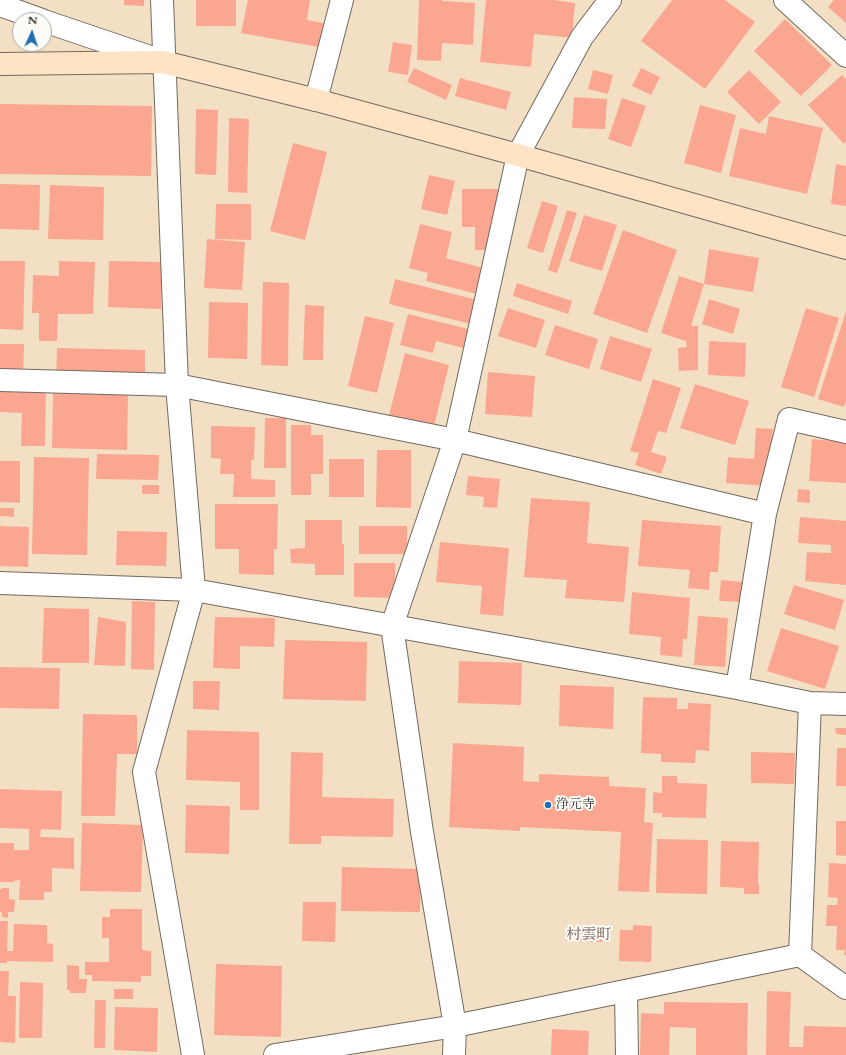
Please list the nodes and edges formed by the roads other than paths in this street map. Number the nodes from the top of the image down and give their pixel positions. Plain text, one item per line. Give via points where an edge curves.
1 (162, 0) edge
2 (342, 0) edge
3 (610, 0) edge
4 (785, 0) edge
5 (0, 5) edge
6 (20, 12) edge
7 (52, 23) edge
8 (846, 56) edge
9 (163, 62) junction
10 (0, 64) edge
11 (316, 100) junction
12 (518, 155) junction
13 (846, 248) edge
14 (0, 380) edge
15 (177, 385) junction
16 (846, 432) edge
17 (455, 440) junction
18 (765, 514) junction
19 (0, 583) edge
20 (194, 590) junction
21 (392, 626) junction
22 (737, 688) junction
23 (810, 703) junction
24 (846, 704) edge
25 (800, 955) junction
26 (846, 988) edge
27 (626, 990) junction
28 (455, 1026) junction
29 (193, 1055) edge
30 (275, 1055) edge
31 (454, 1055) edge
32 (627, 1055) edge

1 - 9 street
2 - 11 street
3 - 12 street via 582,37
4 - 8 street
5 - 6 street
7 - 9 street
9 - 10 street
9 - 11 street
9 - 15 street
11 - 12 street
12 - 13 street
12 - 17 street
14 - 15 street
15 - 17 street
15 - 20 street
16 - 18 street via 790,419
17 - 18 street
17 - 21 street
18 - 22 street
19 - 20 street
20 - 21 street
20 - 29 street via 144,772
21 - 22 street
21 - 28 street via 422,832
22 - 23 street
23 - 24 street
23 - 25 street
25 - 26 street
25 - 27 street
27 - 28 street
27 - 32 street
28 - 30 street
28 - 31 street

